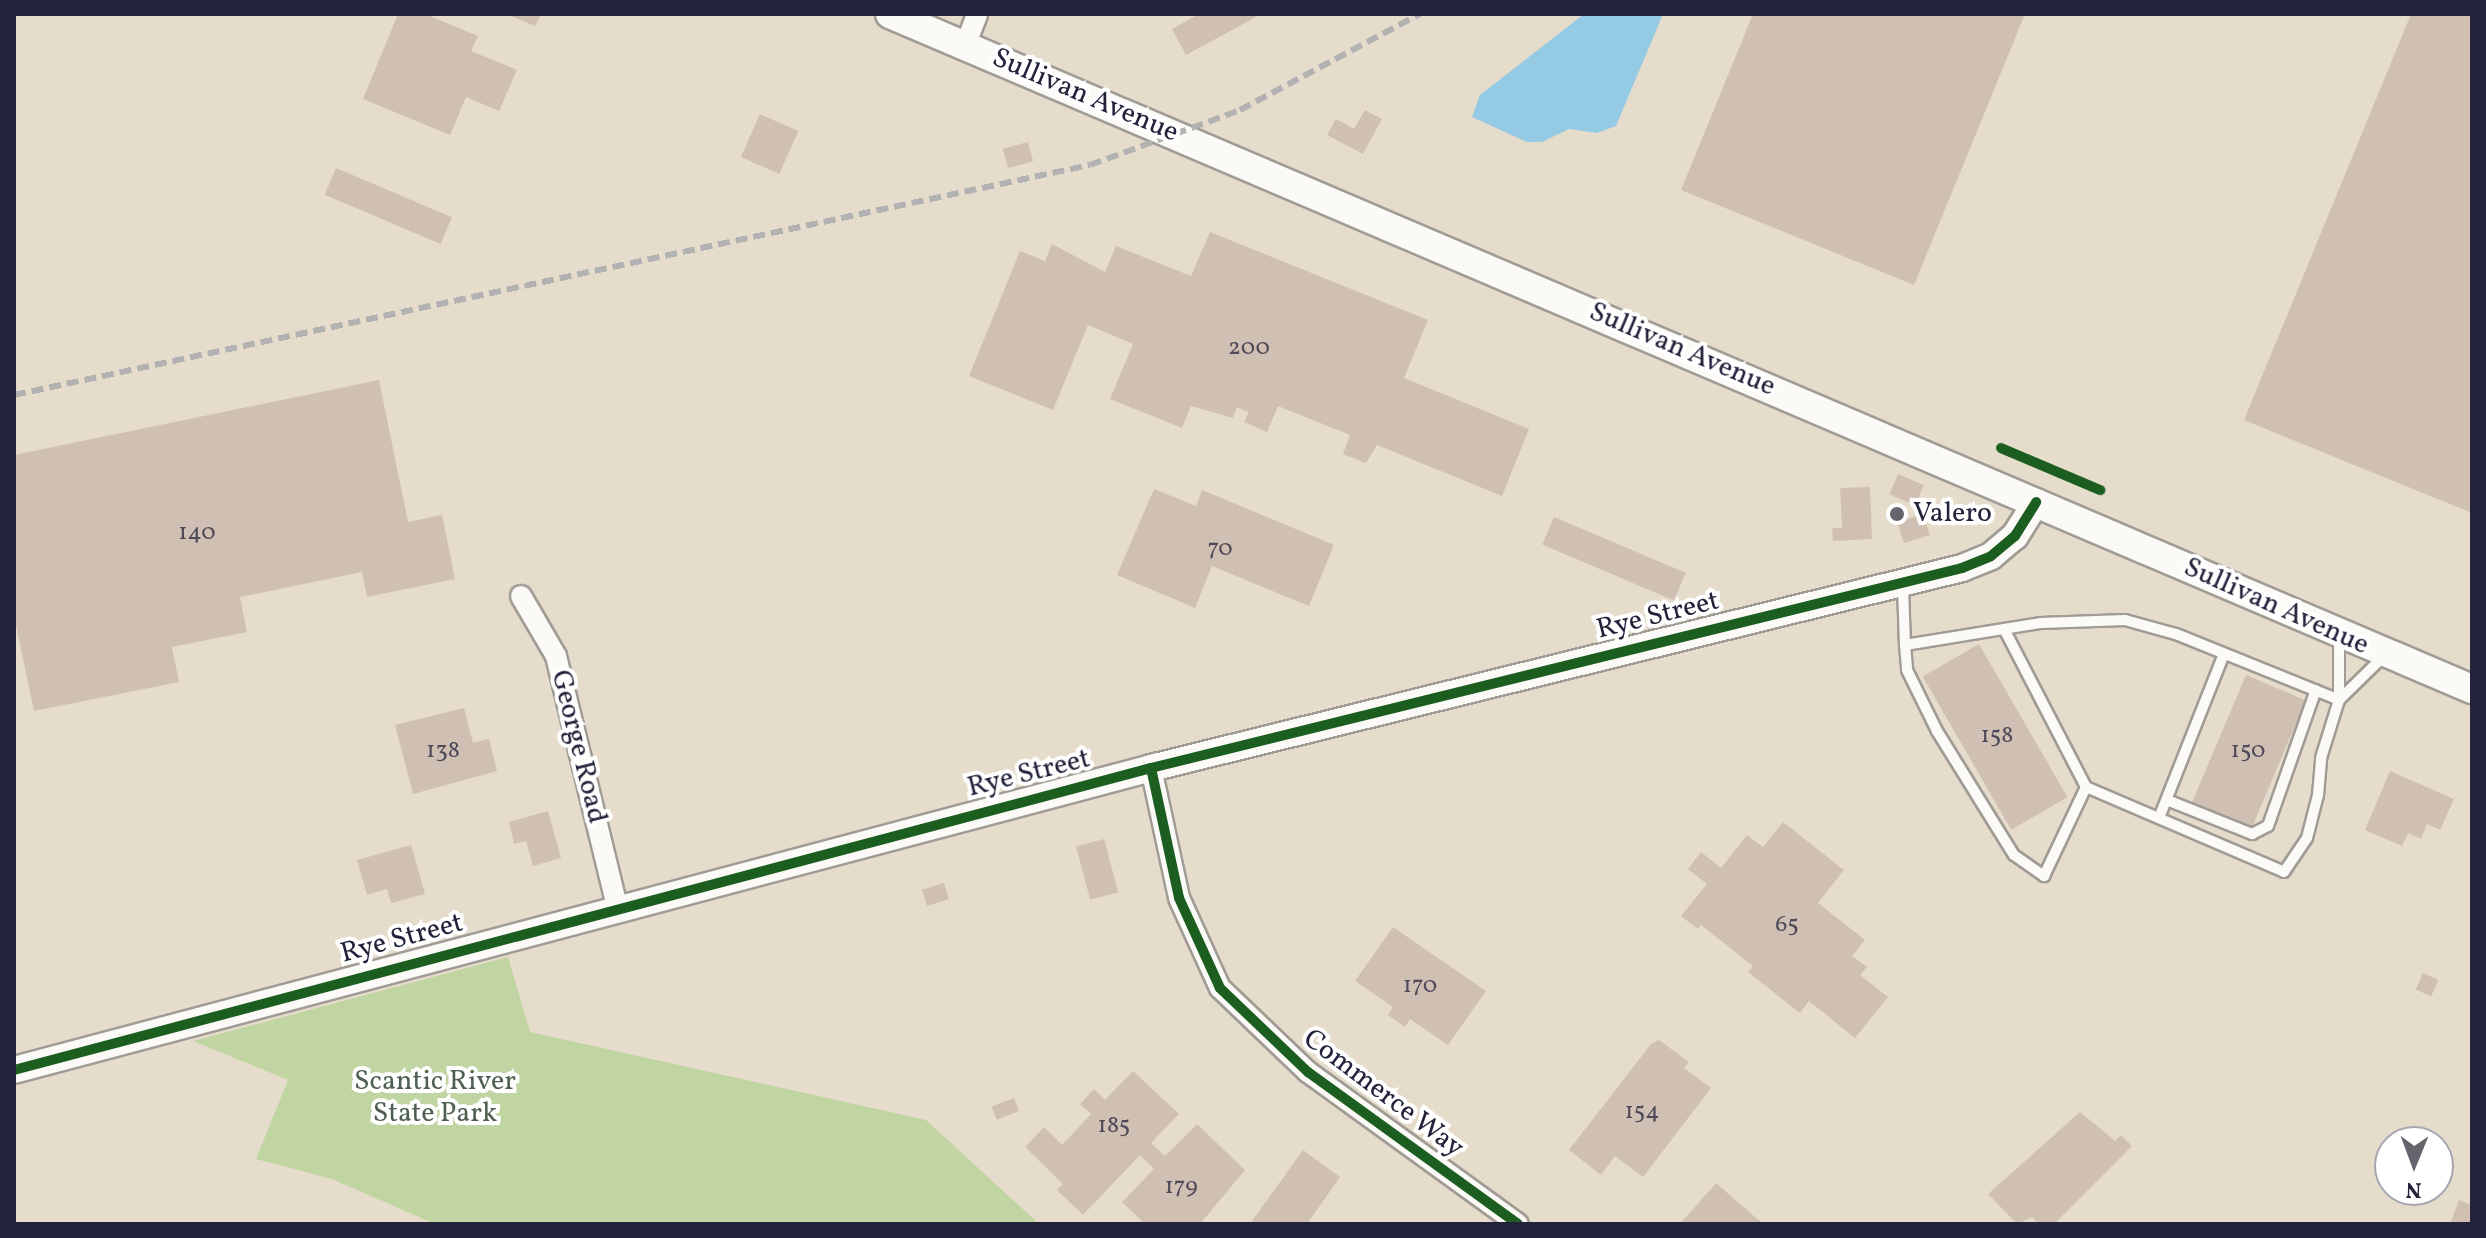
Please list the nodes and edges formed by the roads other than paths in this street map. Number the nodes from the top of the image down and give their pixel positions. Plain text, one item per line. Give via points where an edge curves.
1 (890, 14) edge
2 (977, 14) edge
3 (965, 46) junction
4 (2036, 502) junction
5 (1903, 580) junction
6 (521, 596) dead end
7 (2004, 629) junction
8 (2339, 635) junction
9 (1905, 645) junction
10 (2224, 654) junction
11 (2385, 655) junction
12 (2472, 689) edge
13 (2316, 690) junction
14 (2339, 700) junction
15 (1151, 768) junction
16 (2086, 787) junction
17 (2167, 800) junction
18 (2159, 818) junction
19 (617, 906) junction
20 (14, 1070) edge
21 (1518, 1224) edge

1 - 3 main road, Sullivan Avenue
2 - 3 street
3 - 4 main road, Sullivan Avenue
4 - 5 street, Rye Street via 2015,536 1991,556
4 - 8 main road, Sullivan Avenue
5 - 9 lane
5 - 15 street, Rye Street
6 - 19 street, George Road via 556,656
7 - 9 lane
7 - 10 lane via 2125,620
7 - 16 lane
8 - 11 main road, Sullivan Avenue
8 - 14 lane
9 - 16 lane via 1907,670 1937,731 2014,855 2044,876
10 - 13 lane
10 - 17 lane
11 - 12 main road, Sullivan Avenue
11 - 14 lane
13 - 14 lane
13 - 17 lane via 2268,826 2252,834
14 - 18 lane via 2321,758 2307,838 2284,872
15 - 19 street, Rye Street
15 - 21 street, Commerce Way via 1179,898 1220,988 1308,1072
16 - 18 lane
17 - 18 lane
19 - 20 street, Rye Street

